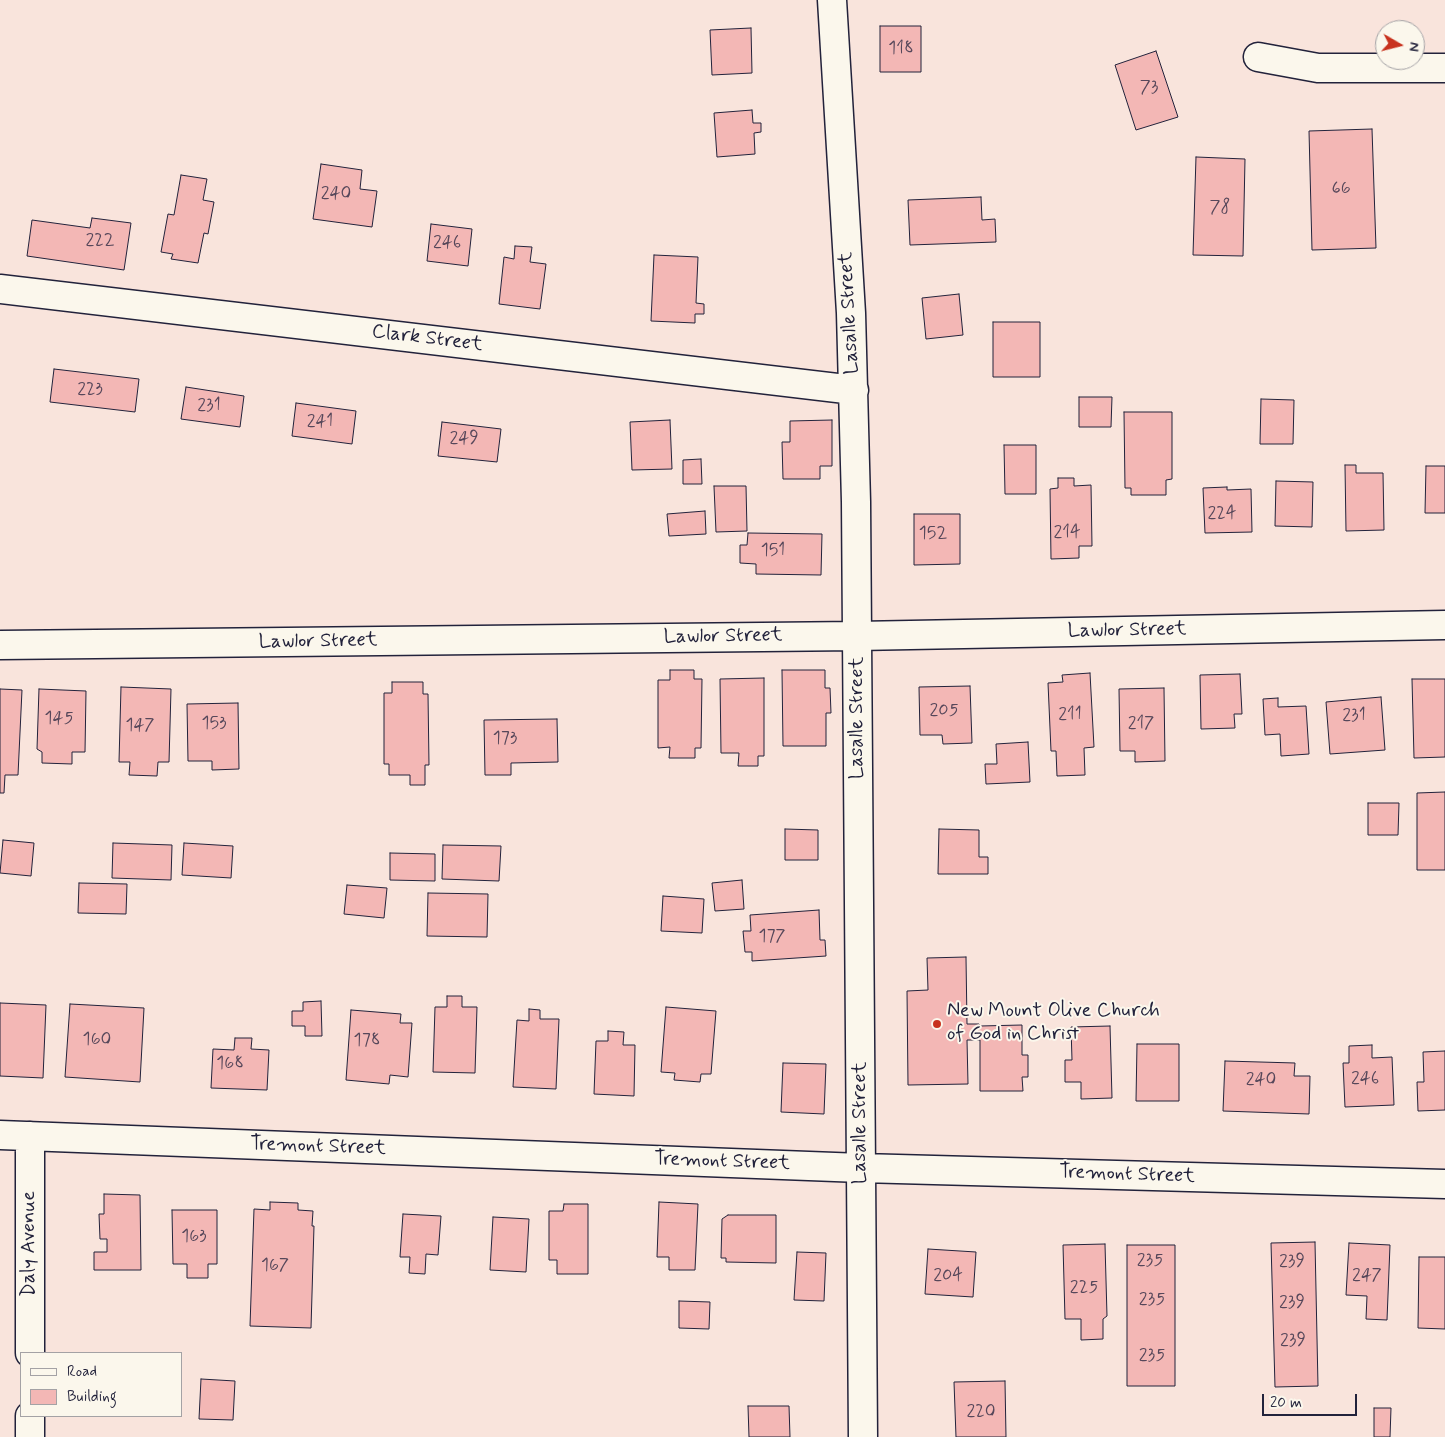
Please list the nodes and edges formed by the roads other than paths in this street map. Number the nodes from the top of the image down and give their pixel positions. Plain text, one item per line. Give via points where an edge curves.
1 (832, 0) edge
2 (1258, 57) dead end
3 (1445, 68) edge
4 (0, 289) edge
5 (854, 390) junction
6 (1445, 625) edge
7 (857, 636) junction
8 (0, 645) edge
9 (0, 1135) edge
10 (30, 1136) junction
11 (861, 1168) junction
12 (1445, 1184) edge
13 (30, 1352) edge
14 (30, 1417) edge
15 (30, 1437) edge
16 (863, 1437) edge

1 - 5 street, Lasalle Street
2 - 3 street via 1318,68
4 - 5 street, Clark Street
5 - 7 street, Lasalle Street
6 - 7 street, Lawlor Street
7 - 8 street, Lawlor Street
7 - 11 street, Lasalle Street
9 - 10 street, Tremont Street
10 - 11 street, Tremont Street
10 - 13 street, Daly Avenue
11 - 12 street, Tremont Street
11 - 16 street, Lasalle Street
14 - 15 street

